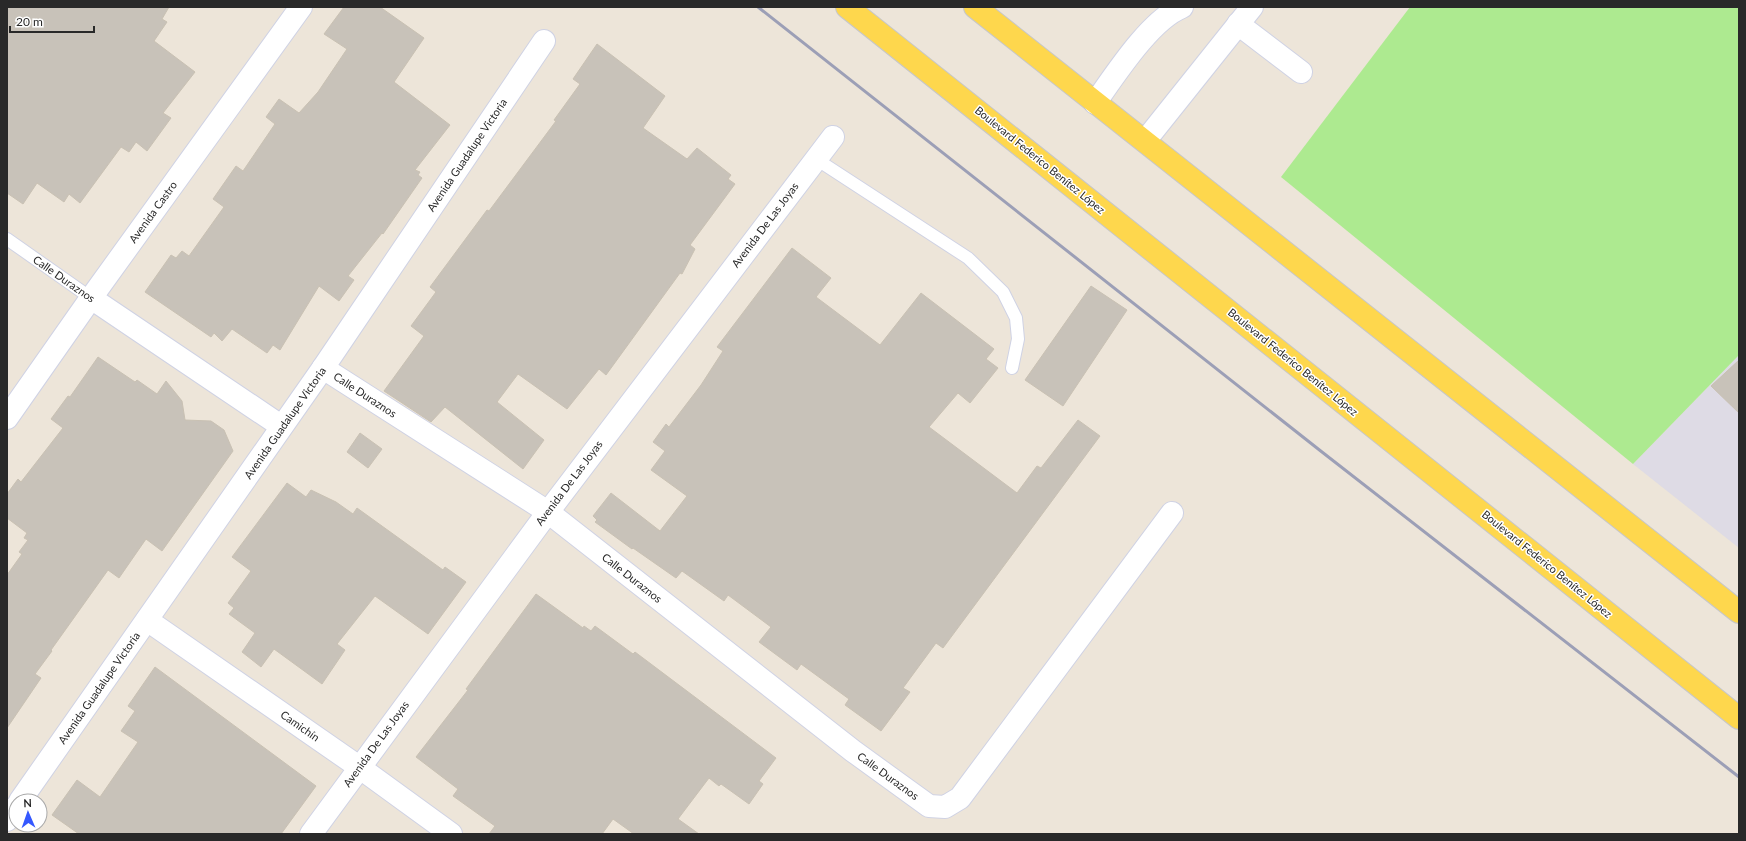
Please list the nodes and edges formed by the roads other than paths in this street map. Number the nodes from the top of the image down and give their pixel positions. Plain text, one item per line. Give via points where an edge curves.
1 (301, 7) edge
2 (848, 7) edge
3 (975, 7) edge
4 (1182, 7) edge
5 (1252, 7) edge
6 (1238, 24) junction
7 (544, 41) dead end
8 (1301, 72) dead end
9 (1095, 103) junction
10 (833, 136) dead end
11 (1145, 140) junction
12 (816, 158) junction
13 (7, 239) edge
14 (91, 298) junction
15 (323, 368) junction
16 (1012, 368) dead end
17 (7, 418) edge
18 (281, 426) junction
19 (548, 512) junction
20 (1172, 513) dead end
21 (1739, 612) edge
22 (147, 620) junction
23 (1739, 718) edge
24 (359, 767) junction
25 (26, 793) edge
26 (311, 834) edge
27 (451, 834) edge

1 - 14 street, Avenida Castro
2 - 23 main road, Boulevard Federico Benítez López
3 - 9 main road
4 - 9 street via 1155,26 1119,68
5 - 6 street
6 - 8 street
6 - 11 street
7 - 15 street, Avenida Guadalupe Victoria
9 - 11 main road
10 - 12 street, Avenida De Las Joyas
11 - 21 main road
12 - 16 lane via 968,258 1003,292 1016,318 1018,339
12 - 19 street, Avenida De Las Joyas
13 - 14 lane, Calle Duraznos
14 - 17 street, Avenida Castro
14 - 18 street, Calle Duraznos
15 - 18 street, Avenida Guadalupe Victoria
15 - 19 street, Calle Duraznos
18 - 22 street, Avenida Guadalupe Victoria
19 - 20 street, Calle Duraznos via 853,751 929,806 945,807 960,798
19 - 24 street, Avenida De Las Joyas
22 - 24 street, Camichín
22 - 25 street, Avenida Guadalupe Victoria
24 - 26 street, Avenida De Las Joyas
24 - 27 street, Camichín

